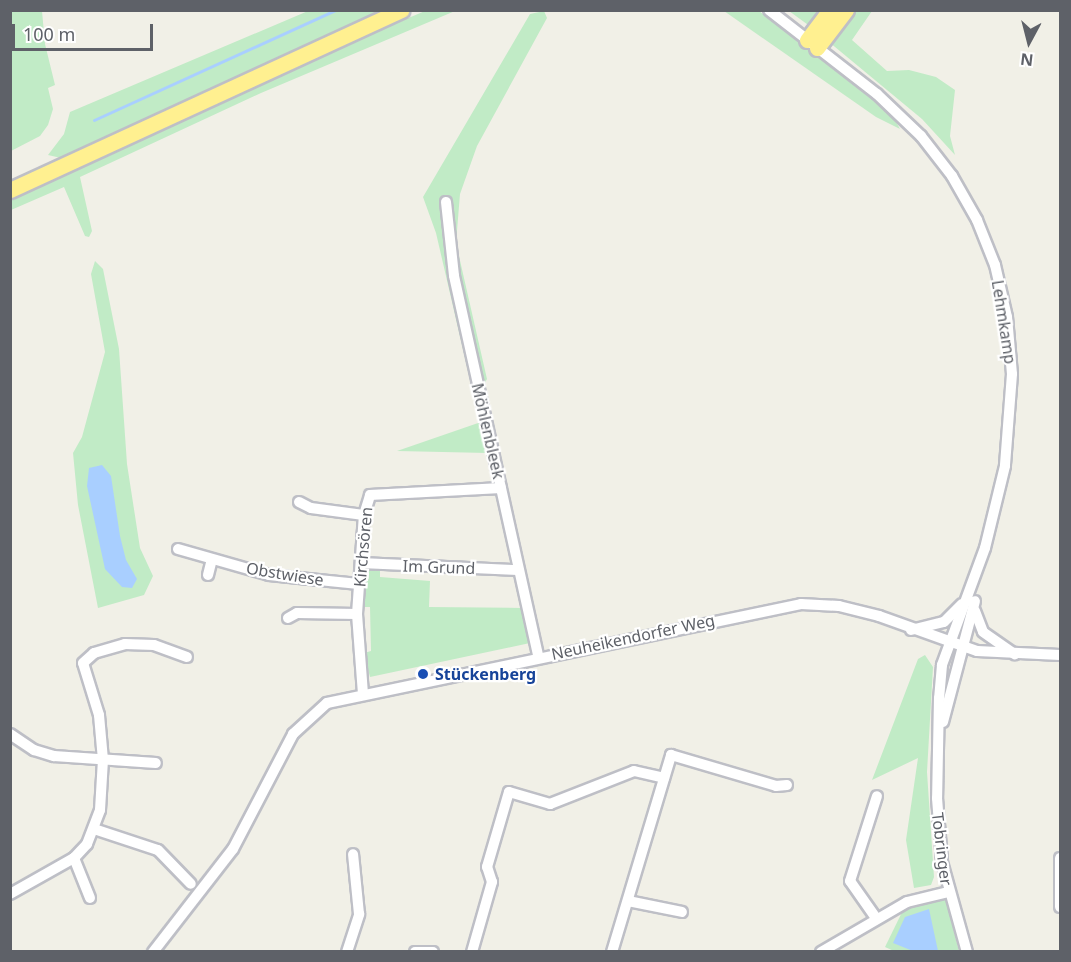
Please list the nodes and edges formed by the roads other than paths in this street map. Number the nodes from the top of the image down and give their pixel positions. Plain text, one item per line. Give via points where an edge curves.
1 (402, 10) edge
2 (770, 10) edge
3 (830, 10) edge
4 (846, 10) edge
5 (812, 44) junction
6 (10, 190) edge
7 (446, 202) dead end
8 (501, 489) junction
9 (299, 502) dead end
10 (364, 515) junction
11 (178, 549) dead end
12 (212, 559) junction
13 (361, 563) junction
14 (518, 570) junction
15 (208, 575) dead end
16 (359, 585) junction
17 (972, 597) junction
18 (357, 614) junction
19 (288, 618) dead end
20 (911, 630) junction
21 (950, 644) junction
22 (964, 648) junction
23 (1060, 655) edge
24 (1017, 656) junction
25 (187, 657) dead end
26 (538, 658) junction
27 (363, 694) junction
28 (10, 734) edge
29 (938, 742) junction
30 (103, 760) junction
31 (156, 763) dead end
32 (664, 778) junction
33 (787, 785) dead end
34 (877, 796) dead end
35 (94, 829) junction
36 (353, 854) dead end
37 (74, 858) junction
38 (1060, 858) edge
39 (191, 884) dead end
40 (948, 892) junction
41 (10, 894) edge
42 (90, 898) dead end
43 (628, 901) junction
44 (1060, 907) edge
45 (682, 912) dead end
46 (876, 918) junction
47 (153, 951) edge
48 (346, 951) edge
49 (415, 951) edge
50 (434, 951) edge
51 (472, 951) edge
52 (612, 951) edge
53 (821, 951) edge
54 (968, 951) edge

1 - 6 highway
2 - 5 street, Lehmkamp
3 - 5 highway
4 - 5 highway
5 - 17 street, Lehmkamp via 877,94 921,136 952,176 995,265 1007,317 1012,374 1005,466
7 - 8 street, Möhlenbleek via 450,253
8 - 10 street, Kirchsören via 370,495
8 - 14 street, Möhlenbleek
9 - 10 street via 311,508
10 - 13 street, Kirchsören
11 - 12 street, Obstwiese
12 - 15 street
12 - 16 street, Obstwiese via 269,574
13 - 14 street, Im Grund
13 - 16 street, Kirchsören
14 - 26 street, Möhlenbleek
16 - 18 street, Kirchsören
17 - 20 street via 948,619
17 - 21 street
17 - 22 street
17 - 24 street via 983,632
18 - 19 street via 297,613
18 - 27 street, Kirchsören
20 - 21 street, Neuheikendorfer Weg
20 - 26 street, Neuheikendorfer Weg via 839,606 801,604
21 - 22 street, Neuheikendorfer Weg
21 - 29 street, Tobringer via 942,665
22 - 24 street, Neuheikendorfer Weg
22 - 29 street, Tobringer
23 - 24 street, Neuheikendorfer Weg
25 - 30 street via 154,645 125,644 94,653 83,663 99,715
26 - 27 street, Neuheikendorfer Weg
27 - 47 street, Neuheikendorfer Weg via 327,703 294,734 233,849
28 - 30 street via 34,750 54,756
29 - 40 street, Tobringer via 938,824
30 - 31 street
30 - 35 street via 100,810
32 - 33 street via 671,755 776,786
32 - 43 street
32 - 51 street via 634,771 550,804 509,792 487,867 492,882
34 - 46 street via 850,881
35 - 37 street
35 - 39 street via 158,850
36 - 48 street via 359,914
37 - 41 street
37 - 42 street
38 - 44 street
40 - 46 street via 907,902
40 - 54 street, Tobringer
43 - 45 street
43 - 52 street
46 - 53 street
49 - 50 street

